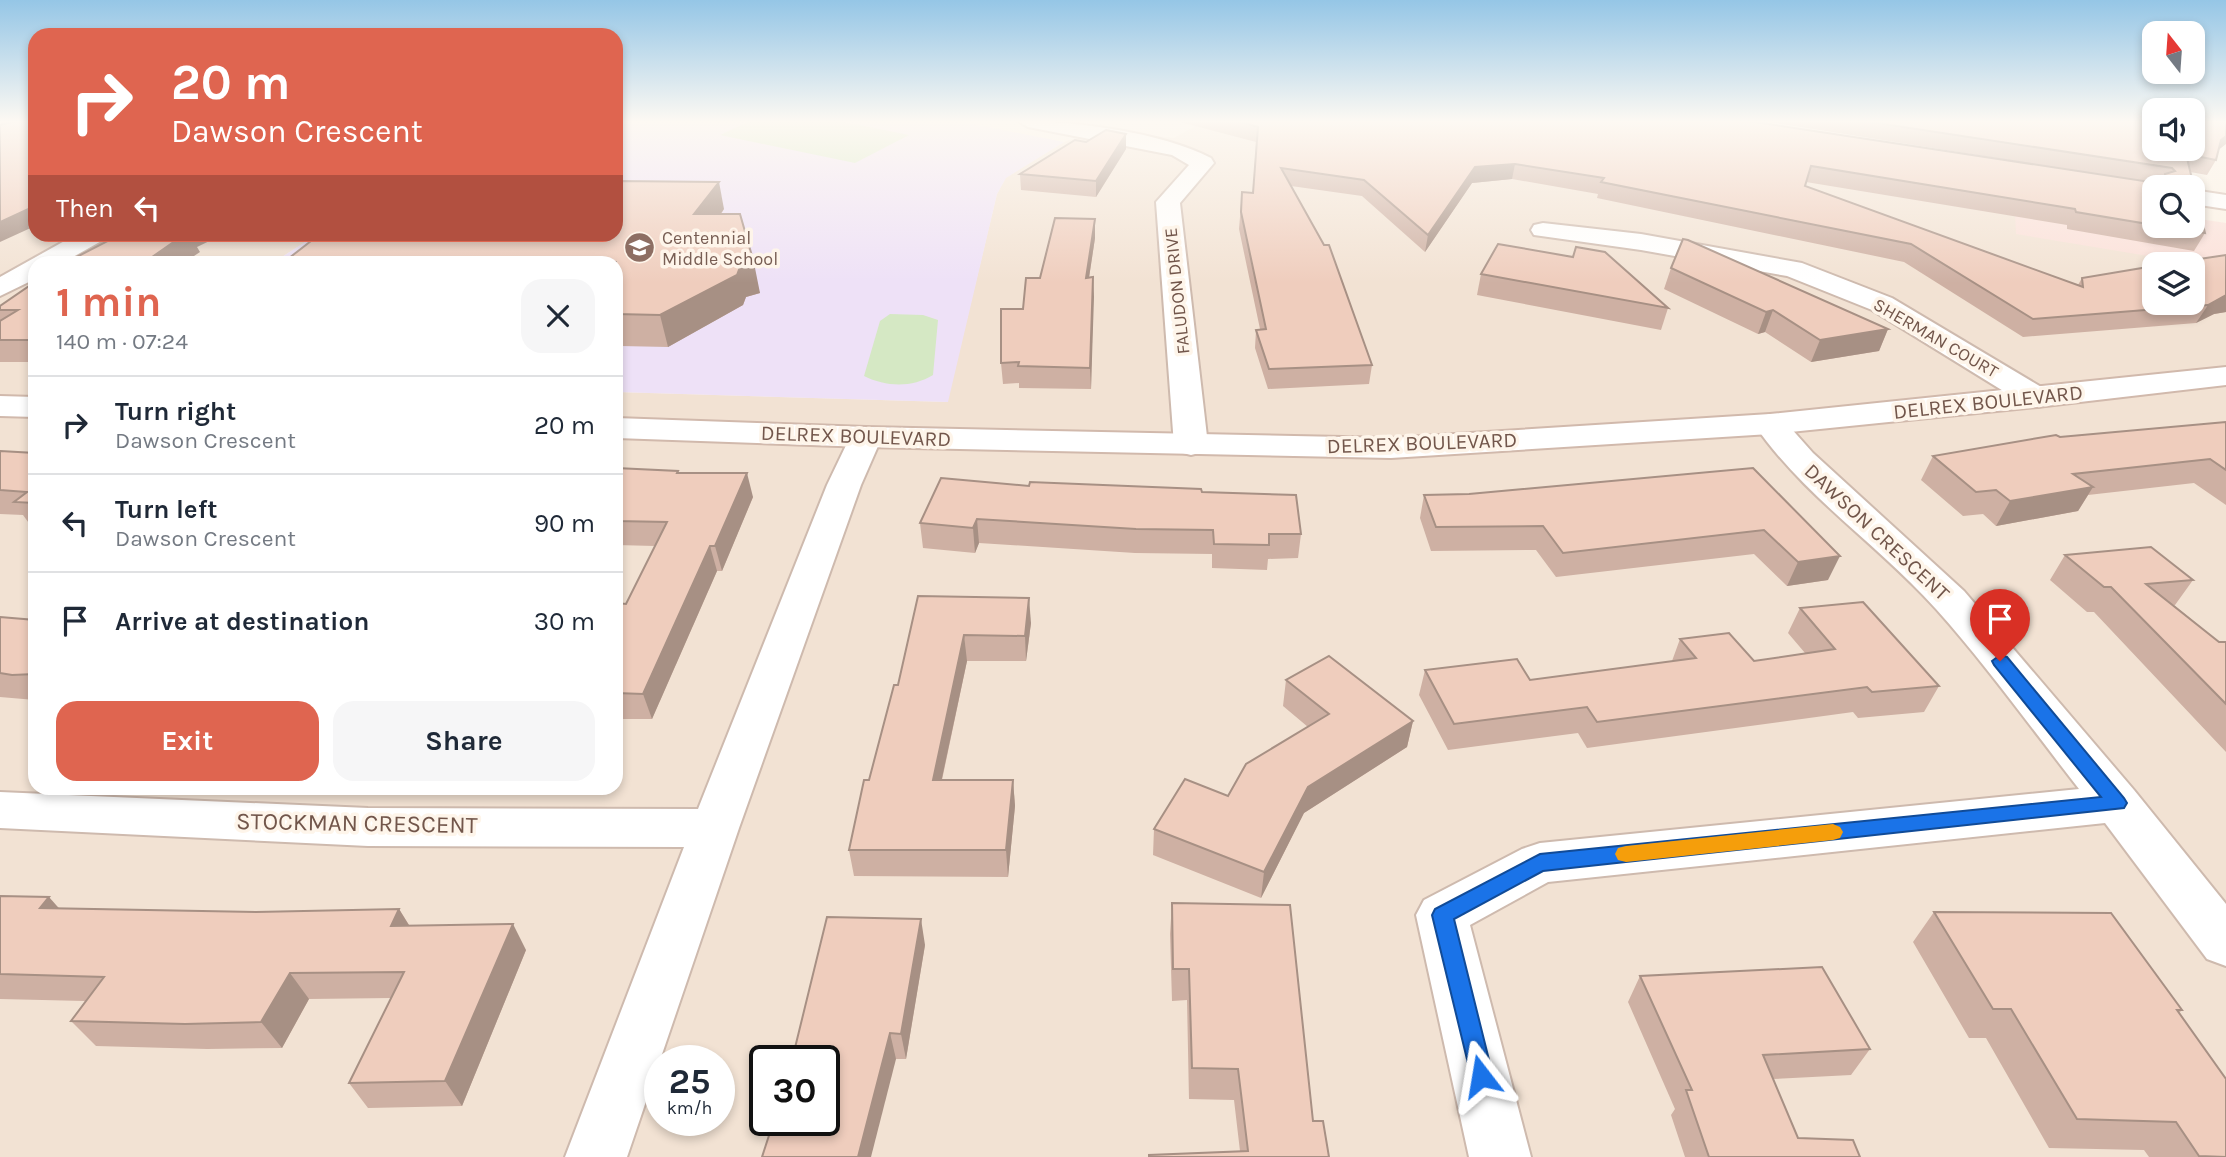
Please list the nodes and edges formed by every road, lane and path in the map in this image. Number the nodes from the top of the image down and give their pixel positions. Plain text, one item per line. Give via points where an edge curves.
1 (1192, 175) edge
2 (2205, 199) edge
3 (2226, 202) edge
4 (1543, 230) dead end
5 (82, 242) edge
6 (57, 256) edge
7 (28, 272) edge
8 (0, 288) edge
9 (2226, 376) edge
10 (2037, 398) junction
11 (0, 406) edge
12 (28, 407) edge
13 (1770, 424) junction
14 (623, 428) edge
15 (866, 437) junction
16 (1191, 445) junction
17 (2117, 803) junction
18 (0, 810) edge
19 (715, 828) junction
20 (2226, 943) edge
21 (596, 1157) edge
22 (1500, 1157) edge

1 - 16 street, FALUDON DRIVE via 1168,202
2 - 3 street
4 - 10 street, SHERMAN COURT via 1793,269 1882,304
5 - 6 street
7 - 8 street
9 - 10 street, DELREX BOULEVARD
10 - 13 street, DELREX BOULEVARD
11 - 12 street
13 - 16 street, DELREX BOULEVARD via 1391,448
13 - 17 street, DAWSON CRESCENT via 1801,460 1950,600
14 - 15 street, DELREX BOULEVARD
15 - 16 street, DELREX BOULEVARD
15 - 19 street
17 - 20 street, DAWSON CRESCENT
17 - 22 street via 1540,863 1442,915
18 - 19 street, STOCKMAN CRESCENT via 368,827
19 - 21 street

